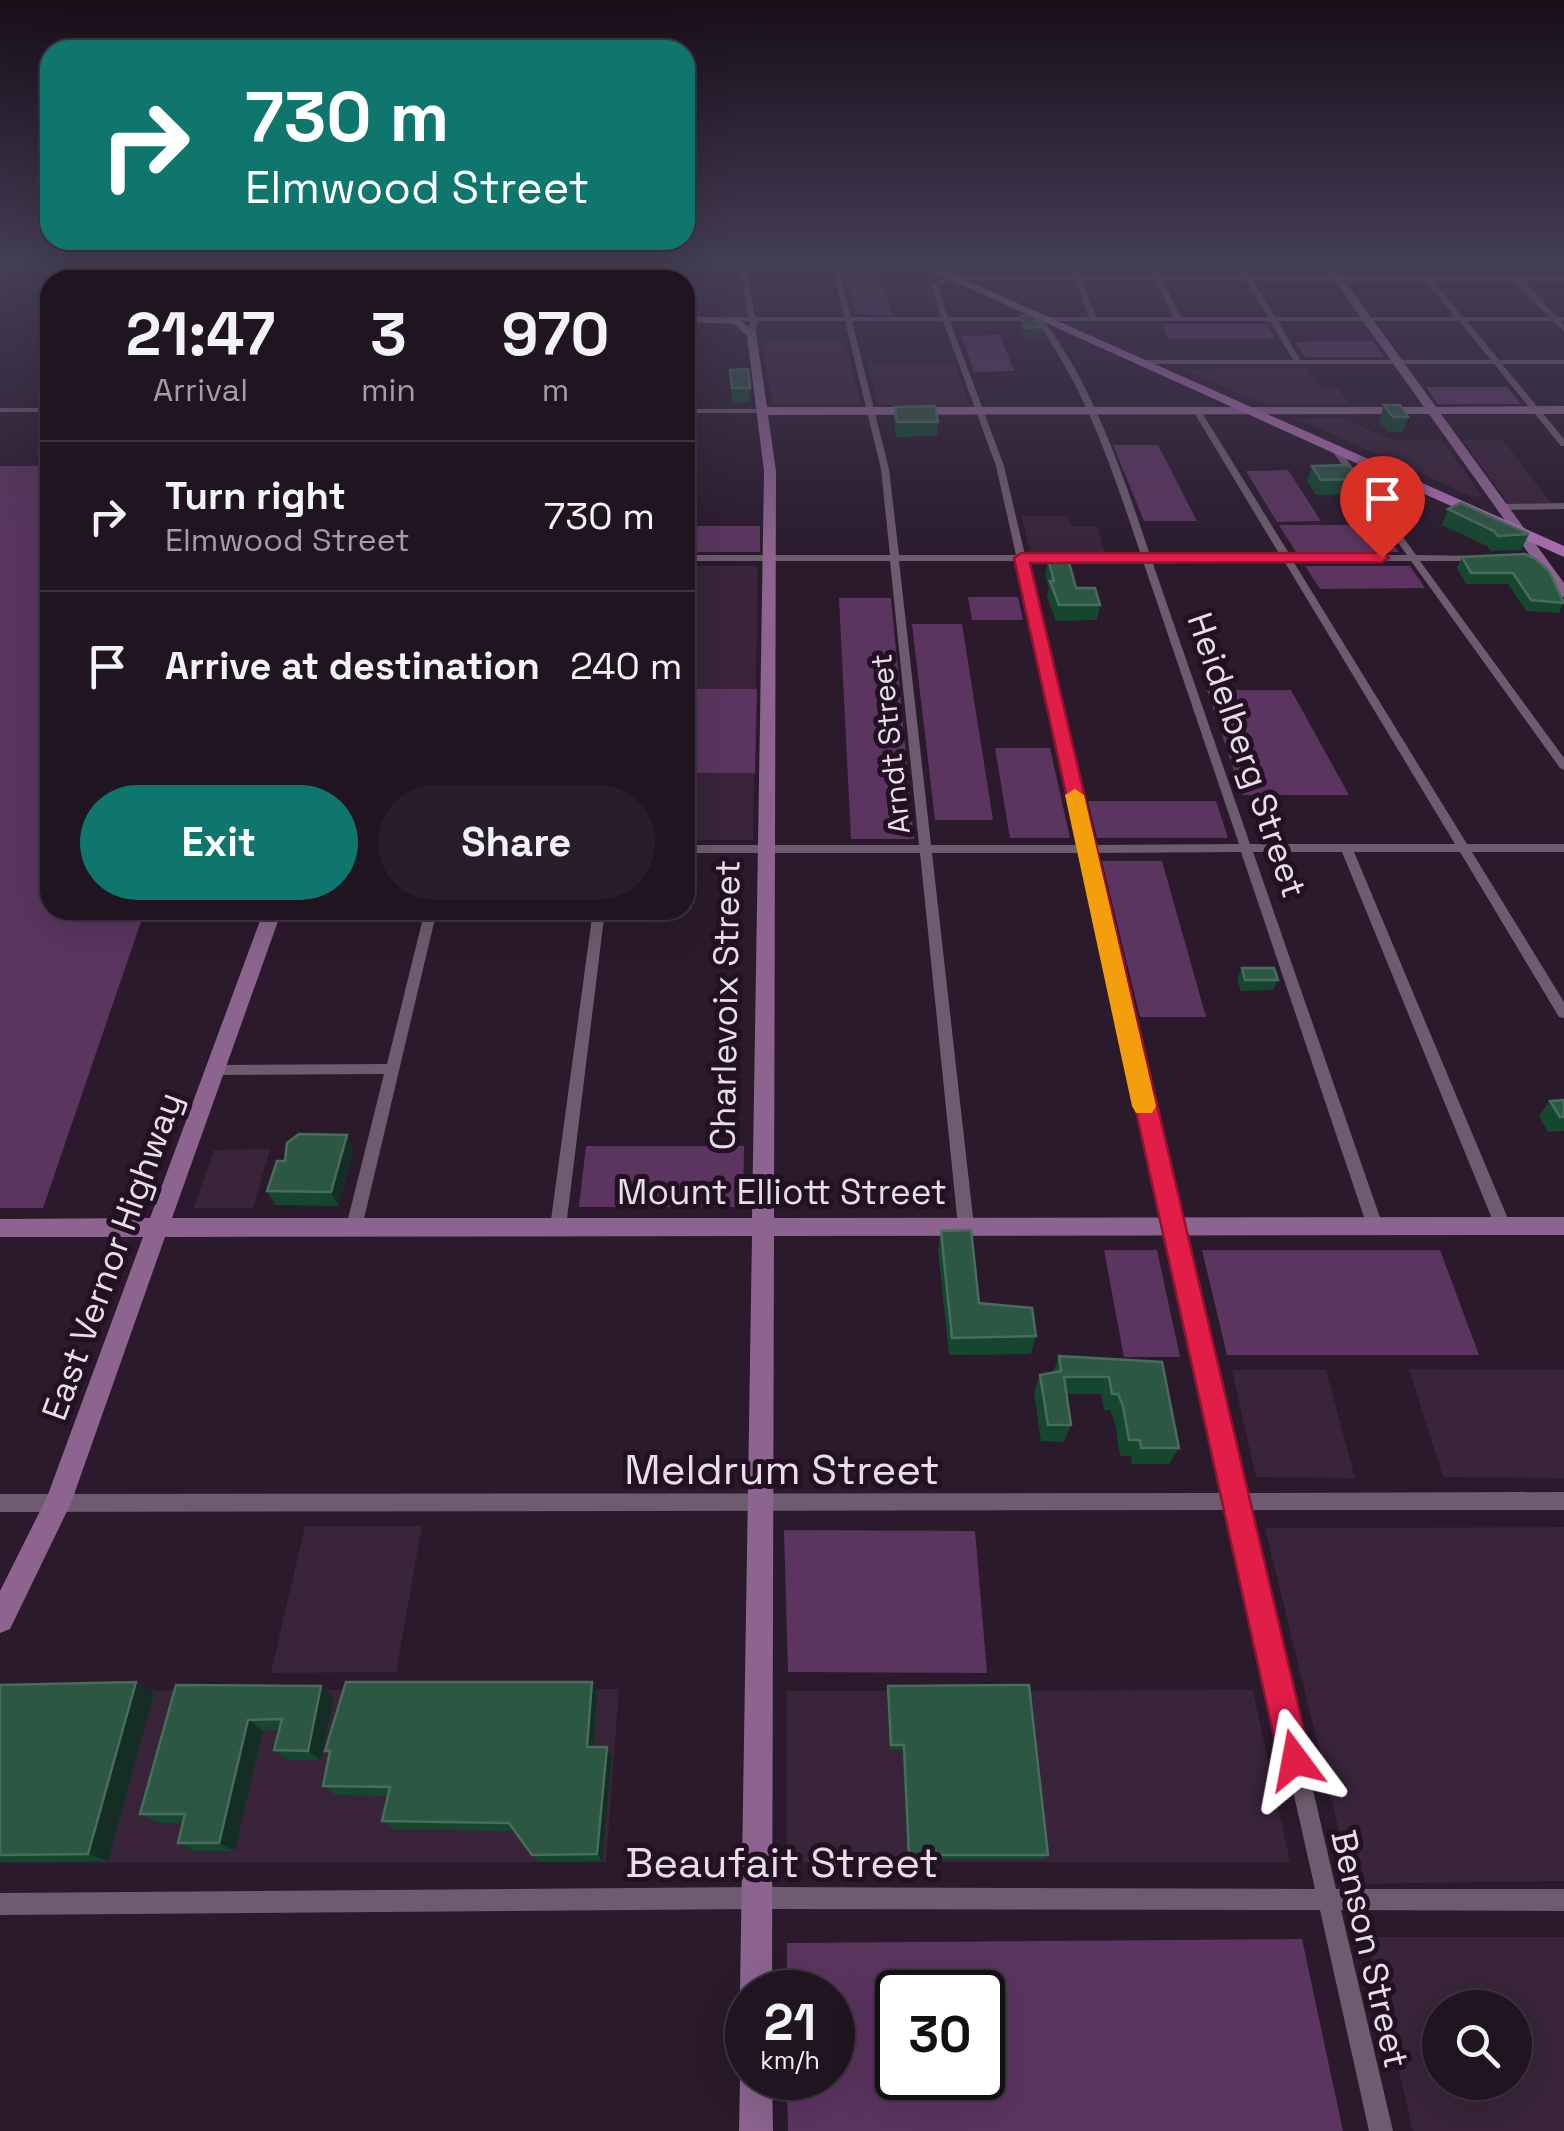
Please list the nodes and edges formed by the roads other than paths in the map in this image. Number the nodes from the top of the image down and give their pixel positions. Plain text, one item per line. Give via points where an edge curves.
1 (755, 361) edge
2 (859, 361) edge
3 (962, 361) edge
4 (1064, 361) edge
5 (1142, 362) joint
6 (1298, 362) joint
7 (1397, 362) junction
8 (1496, 362) junction
9 (1564, 362) edge
10 (0, 410) edge
11 (40, 410) edge
12 (1432, 410) junction
13 (1537, 410) junction
14 (1564, 410) edge
15 (695, 411) edge
16 (762, 411) junction
17 (871, 411) junction
18 (980, 411) junction
19 (1088, 411) junction
20 (1197, 411) junction
21 (1250, 411) junction
22 (1564, 444) edge
23 (1334, 448) junction
24 (1500, 506) junction
25 (1564, 506) edge
26 (1517, 531) junction
27 (1564, 552) edge
28 (695, 558) edge
29 (770, 558) junction
30 (895, 558) junction
31 (1021, 558) junction
32 (1147, 558) junction
33 (1287, 558) junction
34 (1413, 558) junction
35 (1497, 558) edge
36 (1564, 593) edge
37 (1564, 766) edge
38 (1247, 848) junction
39 (1347, 848) junction
40 (1464, 848) junction
41 (1564, 848) edge
42 (695, 849) edge
43 (767, 849) junction
44 (926, 849) junction
45 (1086, 849) junction
46 (270, 920) edge
47 (429, 920) edge
48 (598, 920) edge
49 (1564, 1012) edge
50 (217, 1070) junction
51 (392, 1070) junction
52 (966, 1226) junction
53 (1172, 1226) junction
54 (1375, 1226) junction
55 (1503, 1226) junction
56 (1564, 1226) edge
57 (354, 1227) junction
58 (558, 1227) junction
59 (763, 1227) junction
60 (161, 1228) junction
61 (2, 1233) edge
62 (1564, 1501) edge
63 (1236, 1502) junction
64 (0, 1503) edge
65 (58, 1503) junction
66 (761, 1504) junction
67 (0, 1620) edge
68 (756, 1898) junction
69 (1327, 1900) junction
70 (1564, 1900) edge
71 (0, 1904) edge
72 (756, 1970) edge
73 (756, 2100) edge
74 (756, 2131) edge
75 (1381, 2131) edge

1 - 16 street, Charlevoix Street
2 - 17 street, Arndt Street
3 - 18 street, Benson Street
4 - 19 street, Heidelberg Street
5 - 6 street
5 - 21 main road
6 - 7 street
7 - 8 street
7 - 12 street
8 - 9 street
8 - 13 street
10 - 11 street
12 - 13 street
12 - 21 street
12 - 24 street
13 - 14 street
13 - 22 street
15 - 16 street
16 - 17 street
16 - 29 street, Charlevoix Street
17 - 18 street
17 - 30 street, Arndt Street
18 - 19 street
18 - 31 street, Benson Street
19 - 20 street
19 - 32 street, Heidelberg Street
20 - 21 street
20 - 33 street
21 - 23 main road
23 - 26 main road
23 - 34 street
24 - 25 street
24 - 26 street
26 - 27 main road
26 - 36 street
28 - 29 street
29 - 30 street
29 - 43 street, Charlevoix Street
30 - 31 street
30 - 44 street, Arndt Street
31 - 32 street
31 - 45 street, Benson Street
32 - 33 street
32 - 38 street, Heidelberg Street
33 - 34 street
33 - 40 street
34 - 35 street
34 - 37 street
38 - 39 street
38 - 45 street
38 - 54 street, Heidelberg Street
39 - 40 street
39 - 55 street
40 - 41 street
40 - 49 street
42 - 43 street
43 - 44 street
43 - 59 street, Charlevoix Street
44 - 45 street
44 - 52 street, Arndt Street
45 - 53 street, Benson Street
46 - 50 street, East Vernor Highway
47 - 51 street
48 - 58 street
50 - 51 street
50 - 60 street, East Vernor Highway
51 - 57 street
52 - 53 street, Mount Elliott Street
52 - 59 street, Mount Elliott Street
53 - 54 street, Mount Elliott Street
53 - 63 street, Benson Street
54 - 55 street, Mount Elliott Street
55 - 56 street, Mount Elliott Street
57 - 58 street, Mount Elliott Street
57 - 60 street, Mount Elliott Street
58 - 59 street, Mount Elliott Street
59 - 66 street, Charlevoix Street
60 - 61 street, Mount Elliott Street
60 - 65 street, East Vernor Highway
62 - 63 street, Meldrum Street
63 - 66 street, Meldrum Street
63 - 69 street, Benson Street
64 - 65 street, Meldrum Street
65 - 66 street, Meldrum Street
65 - 67 street, East Vernor Highway
66 - 68 street, Charlevoix Street
68 - 69 street, Beaufait Street
68 - 71 street, Beaufait Street
68 - 72 street, Charlevoix Street
69 - 70 street, Beaufait Street
69 - 75 street, Benson Street
73 - 74 street

